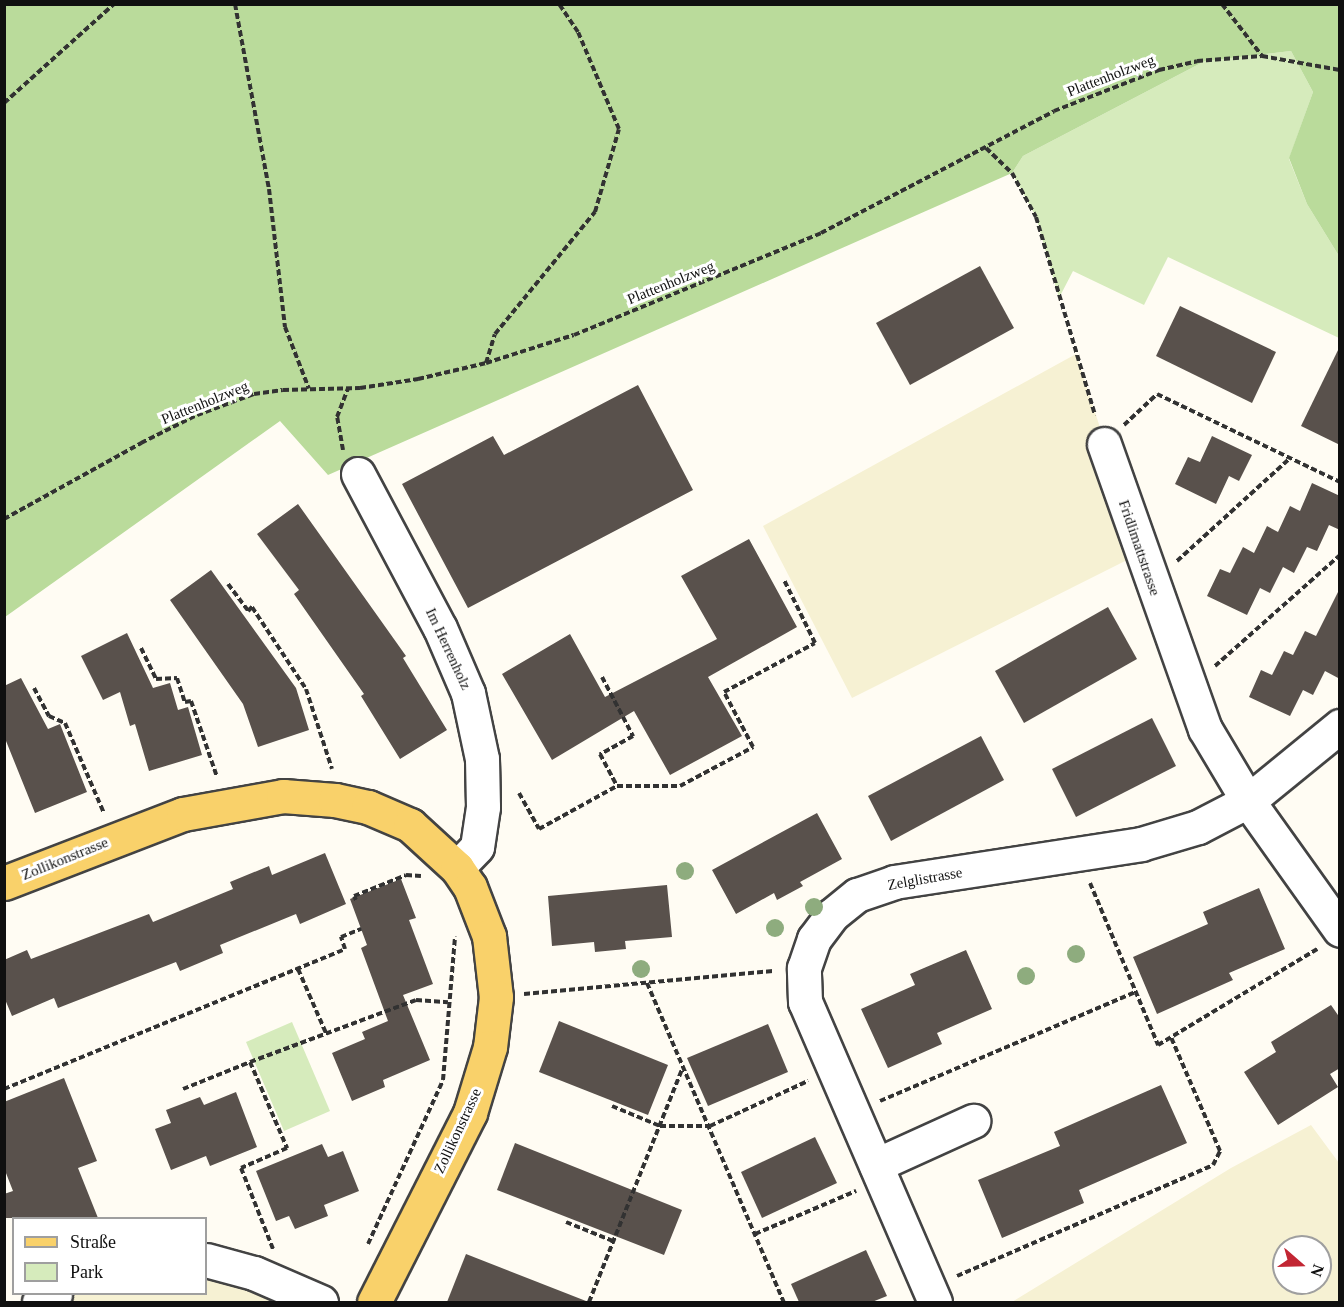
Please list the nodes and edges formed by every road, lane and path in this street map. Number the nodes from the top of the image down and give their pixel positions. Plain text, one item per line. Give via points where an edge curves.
1 (114, 4) edge
2 (235, 4) edge
3 (559, 4) edge
4 (1222, 4) edge
5 (1262, 56) junction
6 (1340, 70) edge
7 (4, 103) edge
8 (986, 148) junction
9 (486, 363) junction
10 (348, 388) junction
11 (309, 389) junction
12 (1104, 444) junction
13 (1290, 458) junction
14 (358, 474) joint
15 (1340, 482) edge
16 (4, 519) edge
17 (1340, 555) edge
18 (784, 580) dead end
19 (228, 584) dead end
20 (1152, 584) junction
21 (141, 648) dead end
22 (602, 677) dead end
23 (34, 688) dead end
24 (1188, 690) junction
25 (1340, 726) edge
26 (207, 754) dead end
27 (332, 767) dead end
28 (617, 786) junction
29 (519, 793) dead end
30 (95, 794) dead end
31 (1248, 801) junction
32 (443, 875) junction
33 (4, 883) edge
34 (356, 900) dead end
35 (1103, 915) dead end
36 (454, 927) dead end
37 (361, 929) dead end
38 (1330, 939) edge
39 (804, 968) junction
40 (297, 969) junction
41 (647, 983) junction
42 (1136, 992) junction
43 (496, 997) junction
44 (448, 1002) junction
45 (326, 1033) junction
46 (1171, 1037) junction
47 (250, 1062) junction
48 (683, 1067) junction
49 (833, 1070) junction
50 (4, 1089) edge
51 (183, 1089) dead end
52 (612, 1106) dead end
53 (852, 1113) junction
54 (973, 1121) dead end
55 (660, 1126) junction
56 (710, 1126) junction
57 (879, 1173) junction
58 (566, 1222) dead end
59 (755, 1234) junction
60 (613, 1241) junction
61 (395, 1257) junction
62 (207, 1260) edge
63 (289, 1288) junction
64 (932, 1295) edge
65 (321, 1302) edge
66 (374, 1302) edge
67 (589, 1302) edge
68 (784, 1302) edge

1 - 7 path
2 - 11 path via 269,189 285,327
3 - 9 path via 578,32 619,129 595,212 495,334
4 - 5 path
5 - 6 path, Plattenholzweg
5 - 8 path, Plattenholzweg via 1207,60 1159,70 1054,111
8 - 9 path, Plattenholzweg via 821,233 574,335
8 - 12 path via 1012,173 1036,217
9 - 10 path, Plattenholzweg
10 - 11 path, Plattenholzweg
10 - 14 path via 337,417 340,446
11 - 16 path, Plattenholzweg via 254,394 198,415
12 - 13 path via 1157,394
12 - 20 street, Fridlimattstrasse
13 - 15 path
13 - 20 path
14 - 32 street, Im Herrenholz via 440,628 468,693 482,759 483,807 477,847
17 - 24 path
18 - 28 path via 815,643 724,692 753,747 680,786
19 - 27 path via 248,611 252,607 306,689
20 - 24 street, Fridlimattstrasse
21 - 26 path via 156,679 177,678 185,702 191,700
22 - 28 path via 633,736 600,754
23 - 30 path via 49,716 65,723
24 - 31 street, Fridlimattstrasse via 1205,729
25 - 31 street, Zelglistrasse
28 - 29 path via 539,829
31 - 38 street, Fridlimattstrasse
31 - 39 street, Zelglistrasse via 1198,827 1141,844 894,882 857,895 832,915 814,939
32 - 33 main road, Zollikonstrasse via 410,825 368,807 283,796 183,814
32 - 34 path via 406,874 354,896
32 - 43 main road, Zollikonstrasse via 478,903 489,936
35 - 42 path
36 - 44 path
37 - 40 path via 341,937 345,949
38 - 46 path
39 - 41 path
39 - 49 street, Zelglistrasse via 805,1002
40 - 45 path
40 - 50 path
41 - 43 path
41 - 48 path
42 - 46 path via 1158,1045
42 - 53 path
43 - 61 main road, Zollikonstrasse via 490,1047 470,1113
44 - 45 path via 416,1000
44 - 61 path via 448,1051 443,1080 367,1244
45 - 47 path
46 - 64 path via 1220,1151 1213,1165
47 - 51 path
47 - 63 path via 288,1148 241,1168
48 - 55 path
48 - 56 path
49 - 53 street, Zelglistrasse
49 - 56 path
52 - 55 path
53 - 57 street, Zelglistrasse
54 - 57 street
55 - 56 path
55 - 60 path
56 - 59 path
57 - 59 path
57 - 64 street, Zelglistrasse
58 - 60 path
59 - 68 path
60 - 67 path
61 - 66 main road, Zollikonstrasse
62 - 63 street
63 - 65 street

